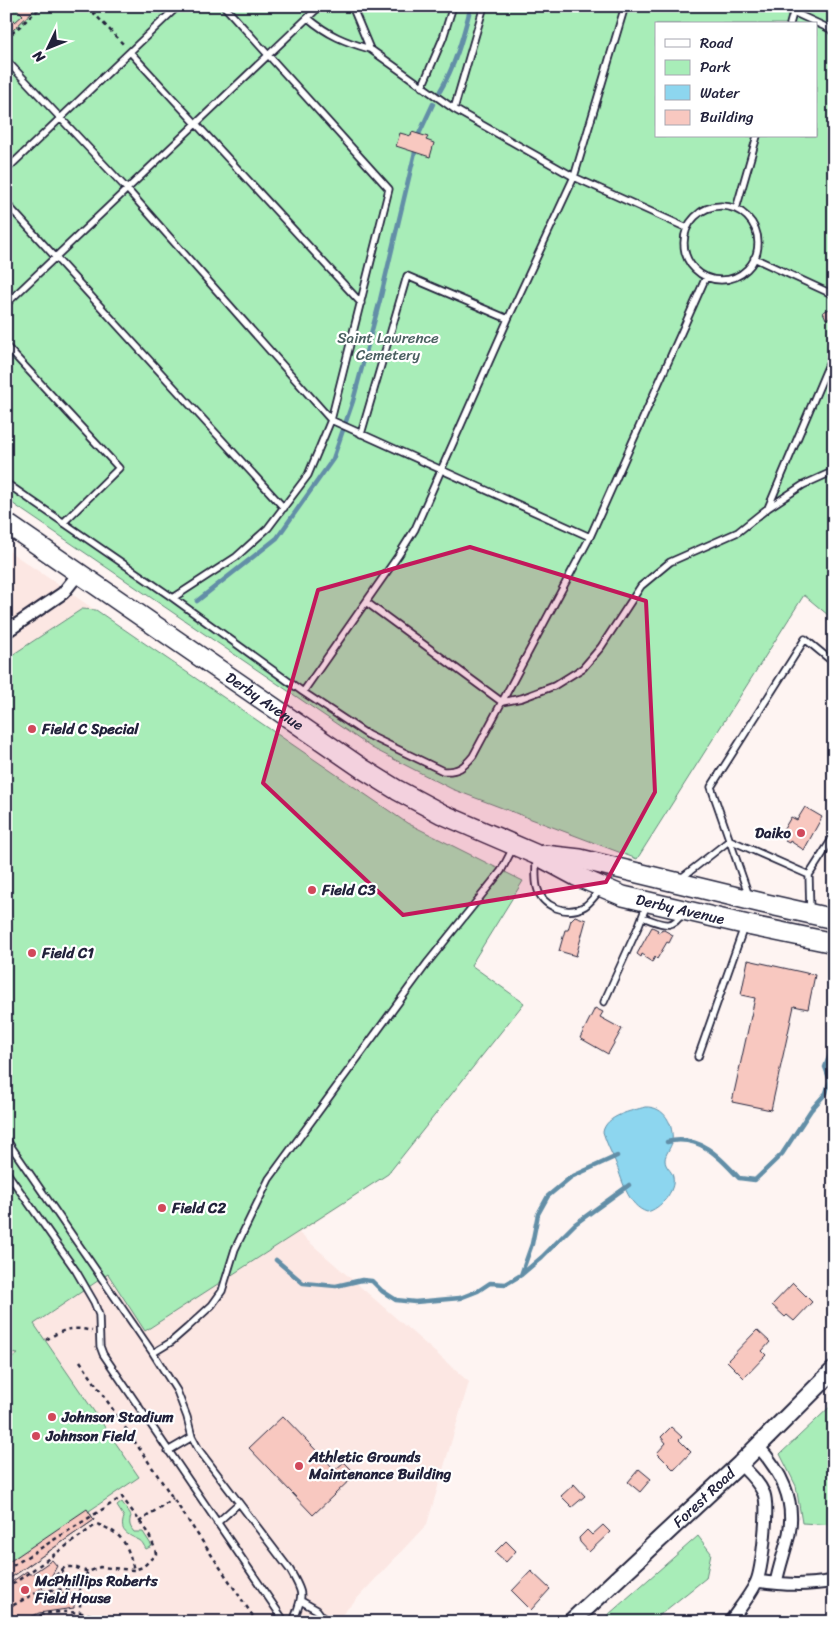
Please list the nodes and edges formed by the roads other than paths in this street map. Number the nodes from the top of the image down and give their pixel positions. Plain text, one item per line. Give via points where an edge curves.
1 (178, 6) edge
2 (224, 6) edge
3 (320, 6) edge
4 (352, 6) edge
5 (453, 6) edge
6 (484, 6) edge
7 (625, 6) edge
8 (780, 6) edge
9 (794, 9) edge
10 (308, 18) junction
11 (791, 22) edge
12 (817, 22) edge
13 (818, 22) edge
14 (834, 33) edge
15 (370, 49) junction
16 (130, 52) junction
17 (268, 56) junction
18 (6, 60) edge
19 (422, 87) junction
20 (454, 108) junction
21 (61, 118) junction
22 (196, 124) junction
23 (757, 138) edge
24 (6, 170) edge
25 (574, 177) junction
26 (127, 190) junction
27 (6, 203) edge
28 (736, 210) junction
29 (687, 228) junction
30 (56, 257) junction
31 (754, 258) junction
32 (706, 277) junction
33 (834, 294) edge
34 (362, 302) junction
35 (6, 304) edge
36 (508, 319) junction
37 (6, 346) edge
38 (834, 352) edge
39 (331, 420) junction
40 (361, 434) junction
41 (441, 471) junction
42 (834, 471) edge
43 (6, 482) edge
44 (284, 508) junction
45 (768, 508) junction
46 (6, 523) edge
47 (63, 523) junction
48 (590, 537) junction
49 (79, 573) junction
50 (173, 598) junction
51 (366, 602) junction
52 (6, 632) edge
53 (834, 663) edge
54 (303, 692) junction
55 (502, 702) junction
56 (834, 836) edge
57 (730, 840) junction
58 (514, 846) junction
59 (536, 854) junction
60 (809, 875) junction
61 (677, 882) junction
62 (602, 887) junction
63 (751, 901) junction
64 (645, 909) junction
65 (810, 914) junction
66 (834, 919) edge
67 (745, 924) junction
68 (834, 943) edge
69 (604, 1002) dead end
70 (698, 1057) dead end
71 (6, 1139) edge
72 (6, 1172) edge
73 (153, 1353) junction
74 (834, 1370) edge
75 (192, 1436) junction
76 (758, 1446) junction
77 (168, 1452) junction
78 (740, 1464) junction
79 (239, 1503) junction
80 (217, 1523) junction
81 (757, 1580) junction
82 (834, 1581) edge
83 (776, 1583) junction
84 (301, 1601) junction
85 (285, 1622) edge
86 (293, 1622) edge
87 (326, 1622) edge
88 (571, 1622) edge
89 (730, 1622) edge

1 - 16 lane
2 - 17 lane
3 - 10 lane
4 - 15 lane
5 - 19 lane
6 - 20 lane
7 - 25 lane
8 - 9 lane
9 - 11 lane
9 - 12 lane
10 - 15 lane via 340,40
10 - 17 lane
13 - 14 lane
15 - 19 lane
16 - 21 lane
16 - 22 lane
17 - 22 lane
17 - 34 lane via 389,189
18 - 21 lane
19 - 20 lane
20 - 25 lane
21 - 24 lane
21 - 26 lane
22 - 26 lane
22 - 34 lane
23 - 28 lane
25 - 29 lane
25 - 36 lane
26 - 30 lane
26 - 39 lane
27 - 30 lane
28 - 29 lane via 725,206 713,207 694,218
28 - 31 lane via 753,225 757,236
29 - 32 lane via 684,250 688,261
30 - 35 lane
30 - 44 lane
31 - 32 lane via 739,275 716,280
31 - 33 lane
32 - 48 lane
34 - 39 lane
36 - 40 lane via 407,276
36 - 41 lane
37 - 47 lane via 119,468
38 - 45 lane
39 - 40 lane
39 - 44 lane via 308,474
40 - 41 lane
41 - 48 lane
41 - 51 lane via 415,529
42 - 45 lane via 803,484
43 - 47 lane
44 - 50 lane via 268,528 236,557
45 - 55 lane via 738,532 670,562 641,586 601,647 583,668 554,686
46 - 49 highway, Derby Avenue
47 - 50 lane
48 - 55 lane
49 - 52 street via 63,593
49 - 58 highway, Derby Avenue via 363,769 442,814
50 - 54 lane
51 - 54 lane
51 - 55 lane
53 - 57 lane via 804,639 711,787
54 - 55 lane via 368,735 443,771 454,772 473,756
56 - 60 lane
57 - 60 lane
57 - 61 lane
57 - 63 lane
58 - 59 highway, Derby Avenue
58 - 73 lane via 501,870 428,962 269,1179 235,1249 222,1290 212,1305
59 - 61 highway, Derby Avenue via 580,859
59 - 62 highway, Derby Avenue
59 - 62 lane via 537,888 557,909 573,911 586,906
60 - 65 lane
61 - 63 highway, Derby Avenue
62 - 64 highway, Derby Avenue
63 - 65 highway, Derby Avenue
63 - 67 highway
64 - 67 highway, Derby Avenue via 684,910
64 - 69 lane
65 - 66 highway, Derby Avenue
67 - 68 highway, Derby Avenue
67 - 70 lane
71 - 73 lane
72 - 77 lane via 90,1295 99,1315 102,1354
73 - 75 lane via 177,1391
74 - 76 main road, Forest Road
75 - 77 lane
75 - 79 lane
76 - 78 main road, Forest Road
76 - 83 street via 781,1476 788,1492 789,1533
77 - 80 lane
78 - 81 street via 760,1485 765,1497 765,1532
78 - 88 main road, Forest Road
79 - 80 lane
79 - 84 lane via 290,1570 302,1590
80 - 85 lane
81 - 83 street
81 - 89 street
82 - 83 street via 811,1585
84 - 86 lane
84 - 87 lane via 317,1610

